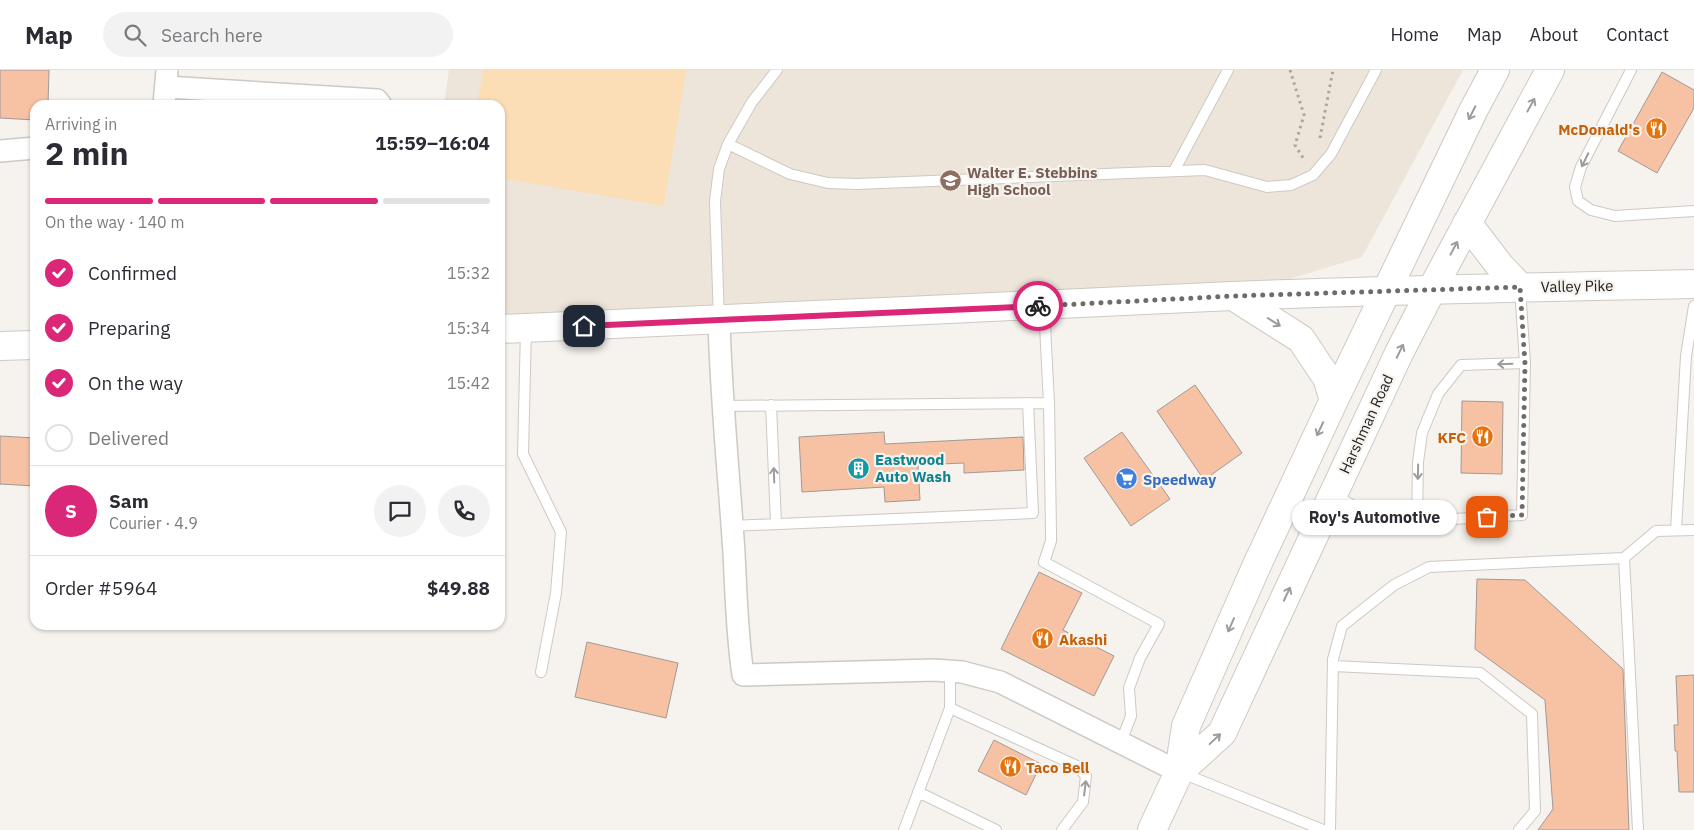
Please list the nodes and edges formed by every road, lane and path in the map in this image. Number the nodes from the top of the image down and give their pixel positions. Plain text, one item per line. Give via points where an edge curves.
1 (777, 70) edge
2 (1228, 70) edge
3 (1290, 70) edge
4 (1333, 70) edge
5 (1376, 70) edge
6 (1495, 70) edge
7 (1550, 70) edge
8 (1631, 70) edge
9 (166, 87) edge
10 (378, 100) edge
11 (728, 144) junction
12 (30, 148) edge
13 (0, 151) edge
14 (1174, 171) junction
15 (1313, 175) junction
16 (1694, 211) edge
17 (1467, 223) junction
18 (1694, 284) edge
19 (1520, 287) junction
20 (1387, 291) junction
21 (1431, 291) junction
22 (1233, 296) junction
23 (1044, 305) junction
24 (1694, 306) edge
25 (719, 321) junction
26 (513, 328) edge
27 (30, 345) edge
28 (0, 346) edge
29 (1525, 364) junction
30 (1334, 400) junction
31 (1028, 403) junction
32 (1049, 403) junction
33 (771, 405) junction
34 (723, 406) junction
35 (1333, 494) junction
36 (1417, 521) junction
37 (776, 523) junction
38 (731, 526) junction
39 (1676, 530) junction
40 (1694, 530) edge
41 (1624, 558) junction
42 (1333, 666) junction
43 (541, 672) dead end
44 (950, 672) junction
45 (950, 708) junction
46 (1121, 742) junction
47 (1179, 772) junction
48 (918, 792) junction
49 (904, 830) edge
50 (996, 830) edge
51 (1062, 830) edge
52 (1152, 830) edge
53 (1323, 830) edge
54 (1330, 830) edge
55 (1519, 830) edge
56 (1638, 830) edge

1 - 11 lane via 752,102
2 - 14 lane
3 - 15 path via 1304,115 1295,145
4 - 15 path
5 - 15 lane via 1331,154
6 -> 20 main road, Harshman Road
17 -> 7 main road, Harshman Road
8 -> 16 lane via 1581,166 1575,187 1578,201 1591,210 1615,216
9 - 10 street
11 - 14 lane via 790,174 828,183
11 - 25 lane via 719,170 715,202
12 - 13 street
14 - 15 lane via 1205,170 1267,187 1291,185
17 - 19 main road
21 -> 17 main road, Harshman Road
18 - 19 main road, Valley Pike
19 - 21 main road, Valley Pike
19 - 29 lane
20 - 21 main road, Valley Pike
20 - 22 main road, Valley Pike
20 - 30 main road, Harshman Road
35 -> 21 main road, Harshman Road
22 - 23 main road, Valley Pike
22 -> 30 main road via 1301,339 1327,378
23 - 25 main road, Valley Pike
23 - 32 lane
24 - 39 lane via 1686,356
25 - 26 main road, Valley Pike
25 - 34 street
26 - 43 lane via 523,454 561,532 556,593
27 - 28 main road
29 -> 36 lane via 1462,365 1438,394 1422,433
29 - 36 lane via 1522,515
30 -> 47 main road, Harshman Road via 1186,726
31 - 32 lane
31 - 33 lane
31 - 37 lane via 1033,512
32 - 46 lane via 1051,541 1044,562 1159,624 1140,658 1130,688 1131,716
33 - 34 lane
37 -> 33 lane
34 - 38 street
35 - 36 lane via 1385,523
47 -> 35 main road, Harshman Road via 1222,732
37 - 38 lane
38 - 44 street via 737,639 743,675
39 - 40 lane
39 - 41 lane via 1656,530
41 - 42 lane via 1430,567 1394,585 1342,626
41 - 56 lane
42 - 54 lane
42 - 55 lane via 1480,673 1532,714 1535,812
44 - 45 lane
44 - 46 street via 1000,682
45 - 48 lane
51 -> 45 lane via 1083,802 1086,776 1077,766
46 - 47 street
47 - 52 main road, Harshman Road
47 - 53 lane
48 - 49 lane
48 - 50 lane

